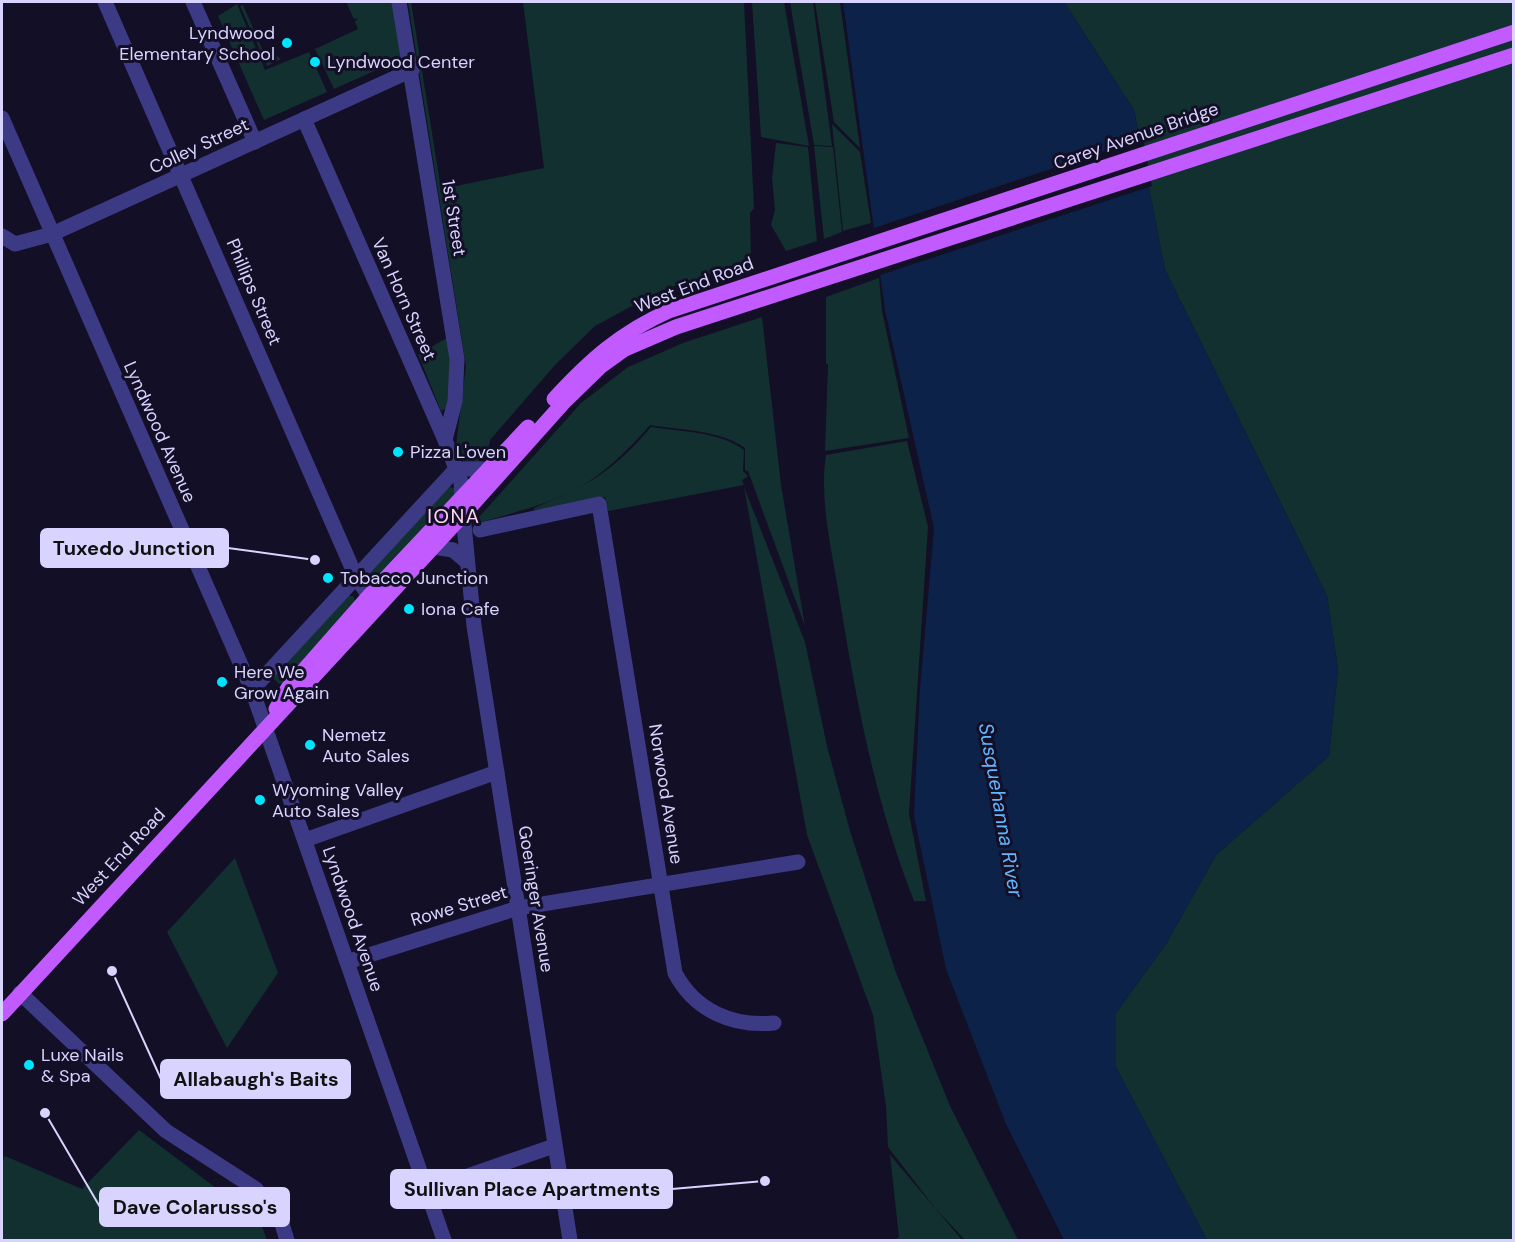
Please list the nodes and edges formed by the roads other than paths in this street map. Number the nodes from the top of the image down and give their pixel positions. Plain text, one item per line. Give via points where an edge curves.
1 (105, 2) edge
2 (193, 2) edge
3 (399, 2) edge
4 (1514, 32) edge
5 (1514, 55) edge
6 (412, 70) junction
7 (2, 118) edge
8 (304, 119) junction
9 (255, 142) junction
10 (183, 175) junction
11 (52, 234) junction
12 (2, 236) edge
13 (772, 276) joint
14 (445, 440) junction
15 (456, 469) junction
16 (489, 469) junction
17 (462, 496) junction
18 (463, 515) junction
19 (480, 530) dead end
20 (434, 547) junction
21 (467, 562) junction
22 (356, 577) junction
23 (369, 596) junction
24 (252, 690) junction
25 (266, 727) junction
26 (497, 772) junction
27 (305, 840) junction
28 (798, 862) dead end
29 (660, 885) junction
30 (518, 908) junction
31 (347, 962) junction
32 (20, 993) junction
33 (2, 1014) edge
34 (774, 1023) dead end
35 (554, 1146) junction
36 (427, 1190) junction
37 (287, 1240) edge
38 (444, 1240) edge
39 (570, 1240) edge

1 - 10 street, Phillips Street
2 - 9 street
3 - 6 street, 1st Street
4 - 13 main road, Carey Avenue Bridge
5 - 18 main road, West End Road via 676,327 625,350 600,367
6 - 8 street, Colley Street
6 - 14 street, 1st Street via 457,359 455,401
7 - 11 street, Lyndwood Avenue
8 - 9 street, Colley Street
8 - 14 street, Van Horn Street
9 - 10 street, Colley Street
10 - 11 street, Colley Street
10 - 22 street, Phillips Street
11 - 12 street, Colley Street via 15,244
11 - 24 street, Lyndwood Avenue
13 - 16 main road, West End Road via 669,311 618,338 574,375
14 - 15 street, Van Horn Street
15 - 16 street
15 - 17 street, Van Horn Street
15 - 22 street
16 - 17 main road, West End Road
17 - 23 main road, West End Road
18 - 20 main road, West End Road
18 - 21 street, Goeringer Avenue
19 - 29 street, Norwood Avenue via 599,504
20 - 21 street via 453,550
20 - 25 main road, West End Road
21 - 26 street, Goeringer Avenue
22 - 23 street, Phillips Street
22 - 24 street
23 - 25 main road, West End Road via 288,688
24 - 25 street, Lyndwood Avenue
25 - 27 street, Lyndwood Avenue
25 - 32 main road, West End Road
26 - 27 street
26 - 30 street, Goeringer Avenue
27 - 31 street, Lyndwood Avenue
28 - 29 street, Rowe Street
29 - 30 street, Rowe Street
29 - 34 street, Norwood Avenue via 675,973 680,982 700,1004 717,1015 738,1023
30 - 31 street, Rowe Street
30 - 35 street, Goeringer Avenue
31 - 36 street, Lyndwood Avenue
32 - 33 main road, West End Road
32 - 37 street via 166,1131 256,1189 282,1224
35 - 36 street
35 - 39 street, Goeringer Avenue
36 - 38 street, Lyndwood Avenue

